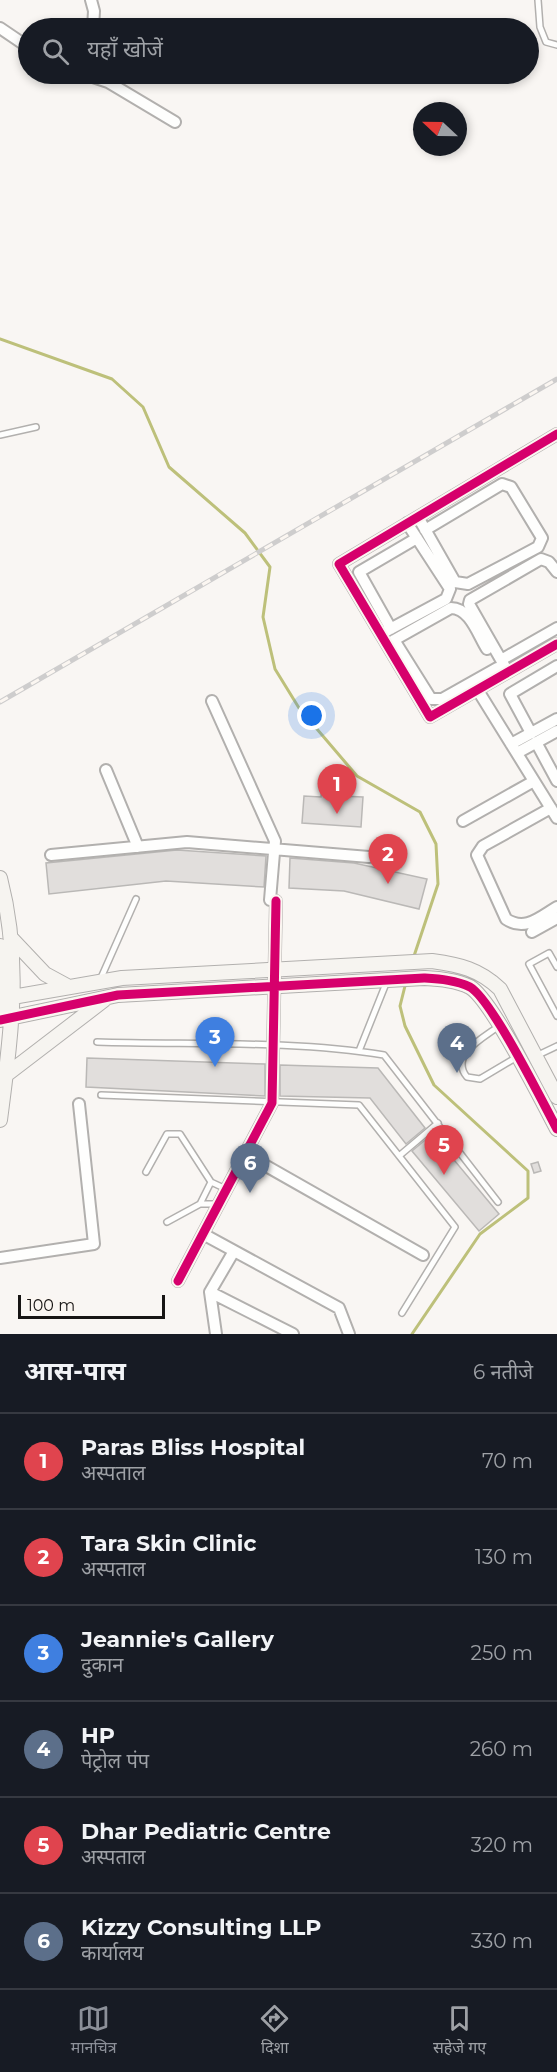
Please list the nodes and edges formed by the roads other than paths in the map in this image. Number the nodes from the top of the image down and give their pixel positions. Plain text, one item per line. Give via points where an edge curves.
1 (91, 0) edge
2 (538, 0) edge
3 (94, 18) edge
4 (0, 28) edge
5 (18, 40) edge
6 (557, 45) edge
7 (111, 84) edge
8 (175, 122) dead end
9 (36, 427) dead end
10 (557, 434) edge
11 (0, 435) edge
12 (418, 517) junction
13 (407, 523) junction
14 (421, 534) junction
15 (557, 572) edge
16 (557, 628) edge
17 (388, 637) junction
18 (557, 644) edge
19 (557, 666) edge
20 (502, 669) junction
21 (477, 690) junction
22 (212, 701) dead end
23 (557, 719) edge
24 (557, 731) edge
25 (533, 738) junction
26 (514, 748) junction
27 (106, 770) dead end
28 (534, 781) junction
29 (557, 781) edge
30 (554, 811) edge
31 (463, 821) dead end
32 (138, 847) junction
33 (274, 848) junction
34 (51, 855) dead end
35 (369, 856) dead end
36 (0, 878) edge
37 (136, 899) dead end
38 (557, 907) edge
39 (557, 918) edge
40 (532, 932) dead end
41 (5, 942) edge
42 (557, 967) edge
43 (275, 970) junction
44 (392, 980) junction
45 (100, 982) junction
46 (275, 986) junction
47 (69, 987) junction
48 (3, 994) edge
49 (108, 997) junction
50 (557, 1016) edge
51 (6, 1019) edge
52 (499, 1025) junction
53 (0, 1027) edge
54 (97, 1042) dead end
55 (557, 1046) edge
56 (273, 1047) junction
57 (359, 1051) junction
58 (535, 1056) junction
59 (517, 1057) junction
60 (6, 1075) junction
61 (101, 1095) dead end
62 (557, 1097) edge
63 (272, 1103) junction
64 (79, 1104) dead end
65 (0, 1120) edge
66 (438, 1123) junction
67 (557, 1129) edge
68 (245, 1154) junction
69 (399, 1156) junction
70 (146, 1172) dead end
71 (211, 1182) junction
72 (226, 1189) junction
73 (498, 1202) dead end
74 (200, 1204) junction
75 (219, 1204) junction
76 (167, 1222) dead end
77 (203, 1234) junction
78 (234, 1251) junction
79 (423, 1255) dead end
80 (0, 1258) edge
81 (178, 1281) dead end
82 (210, 1292) junction
83 (402, 1313) dead end
84 (216, 1334) edge
85 (293, 1334) edge
86 (349, 1334) edge

1 - 3 street
2 - 6 lane via 542,34 546,42
4 - 5 street
7 - 8 street
9 - 11 lane
10 - 12 street
12 - 13 street
12 - 14 street
13 - 14 street
13 - 17 street via 339,564
14 - 14 street via 502,483 511,487 542,538 537,547 468,584 460,584
14 - 17 street via 450,589 449,594
14 - 17 street via 360,572
15 - 20 street via 541,559 470,600
16 - 20 street
17 - 20 street via 451,608 459,608
17 - 20 street via 431,699 442,699
17 - 21 street via 430,717
18 - 20 street
19 - 25 street via 510,694
20 - 21 street
21 - 26 street
22 - 33 street via 275,841
23 - 25 street
24 - 25 street
25 - 26 street
25 - 29 street
26 - 28 street
27 - 32 street
28 - 30 street
28 - 31 street
30 - 38 street via 483,846 477,855 506,919 528,924
32 - 33 street via 187,842
32 - 34 street
33 - 35 street
33 - 43 street
36 - 41 street
37 - 45 lane
39 - 40 street
41 - 47 street via 45,974
41 - 48 street via 14,970
42 - 50 lane via 549,953 529,964
43 - 45 street
43 - 46 street
43 - 58 street via 426,961 465,966 486,975 500,988
44 - 46 street
44 - 52 street via 451,980 471,988
44 - 57 lane
45 - 47 street
46 - 49 street
46 - 56 street
47 - 48 street
48 - 51 street
49 - 51 street
49 - 60 street
51 - 53 street
51 - 60 street
52 - 59 street
52 - 59 lane via 465,1053 460,1063 462,1071 467,1077 480,1079
54 - 56 lane
55 - 58 lane
56 - 57 lane
56 - 63 street
57 - 66 lane via 384,1055
58 - 62 street
59 - 67 street
60 - 65 street
61 - 63 lane
63 - 68 street
63 - 69 lane via 359,1105
64 - 80 street via 94,1244
66 - 69 lane
66 - 73 lane
68 - 72 street
68 - 79 street
69 - 83 lane via 455,1227
70 - 71 lane via 162,1140 176,1132
71 - 72 lane
71 - 74 lane
72 - 75 street
74 - 75 lane
74 - 76 lane
75 - 77 street
77 - 78 street
77 - 81 street
78 - 82 street
78 - 86 street via 339,1308
82 - 84 street
82 - 85 street

